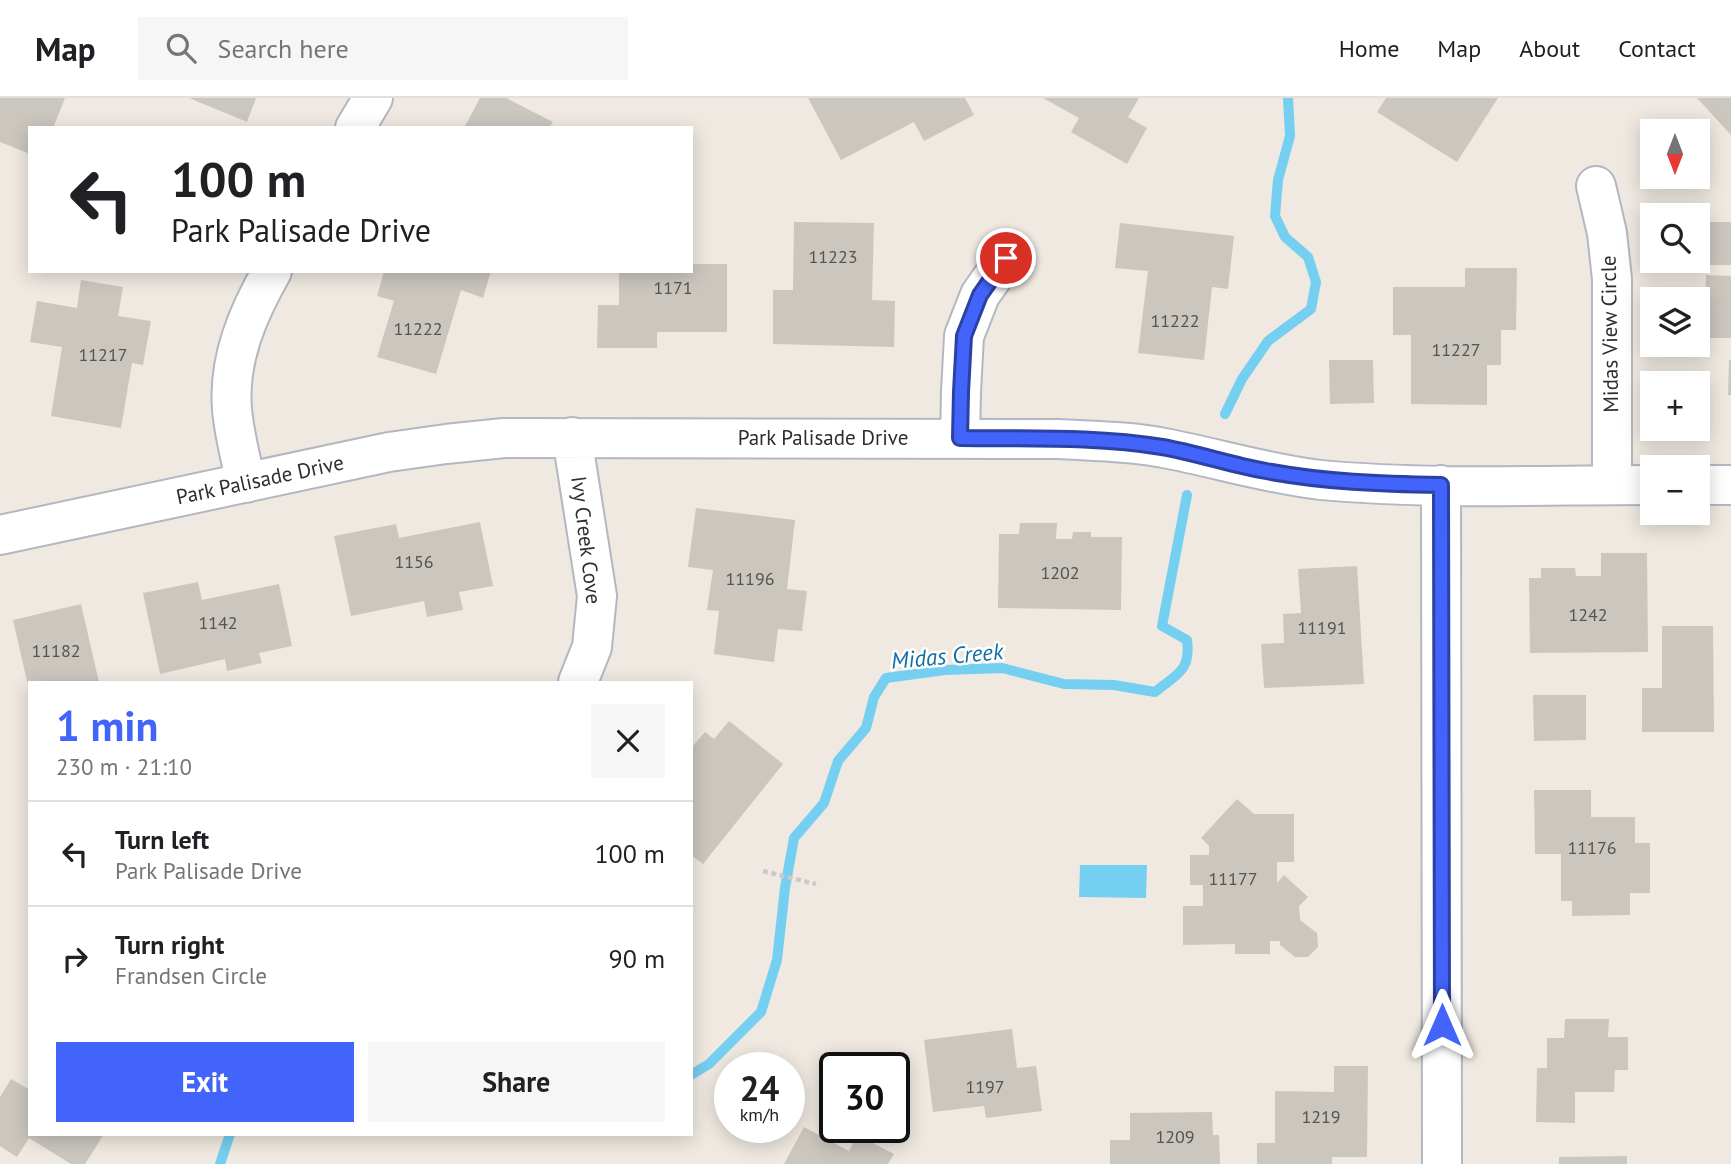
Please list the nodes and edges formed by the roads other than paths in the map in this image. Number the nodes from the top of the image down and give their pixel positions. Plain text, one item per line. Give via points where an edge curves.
1 (373, 98) edge
2 (356, 126) edge
3 (1595, 186) dead end
4 (1006, 258) dead end
5 (271, 273) edge
6 (572, 437) junction
7 (960, 438) junction
8 (246, 483) junction
9 (1441, 485) junction
10 (1612, 485) junction
11 (1640, 485) edge
12 (1710, 485) edge
13 (1731, 485) edge
14 (0, 535) edge
15 (578, 681) edge
16 (1442, 1164) edge

1 - 2 street
3 - 10 street, Midas View Circle via 1612,279
4 - 7 street via 980,295 964,336
5 - 8 street via 242,333 234,370 232,408
6 - 7 street, Park Palisade Drive
6 - 8 street, Park Palisade Drive via 446,444
6 - 15 street, Ivy Creek Cove via 597,596 592,647
7 - 9 street, Park Palisade Drive via 1110,441 1318,479
8 - 14 street, Park Palisade Drive
9 - 10 street, Park Palisade Drive
9 - 16 street
10 - 11 street, Park Palisade Drive
12 - 13 street

